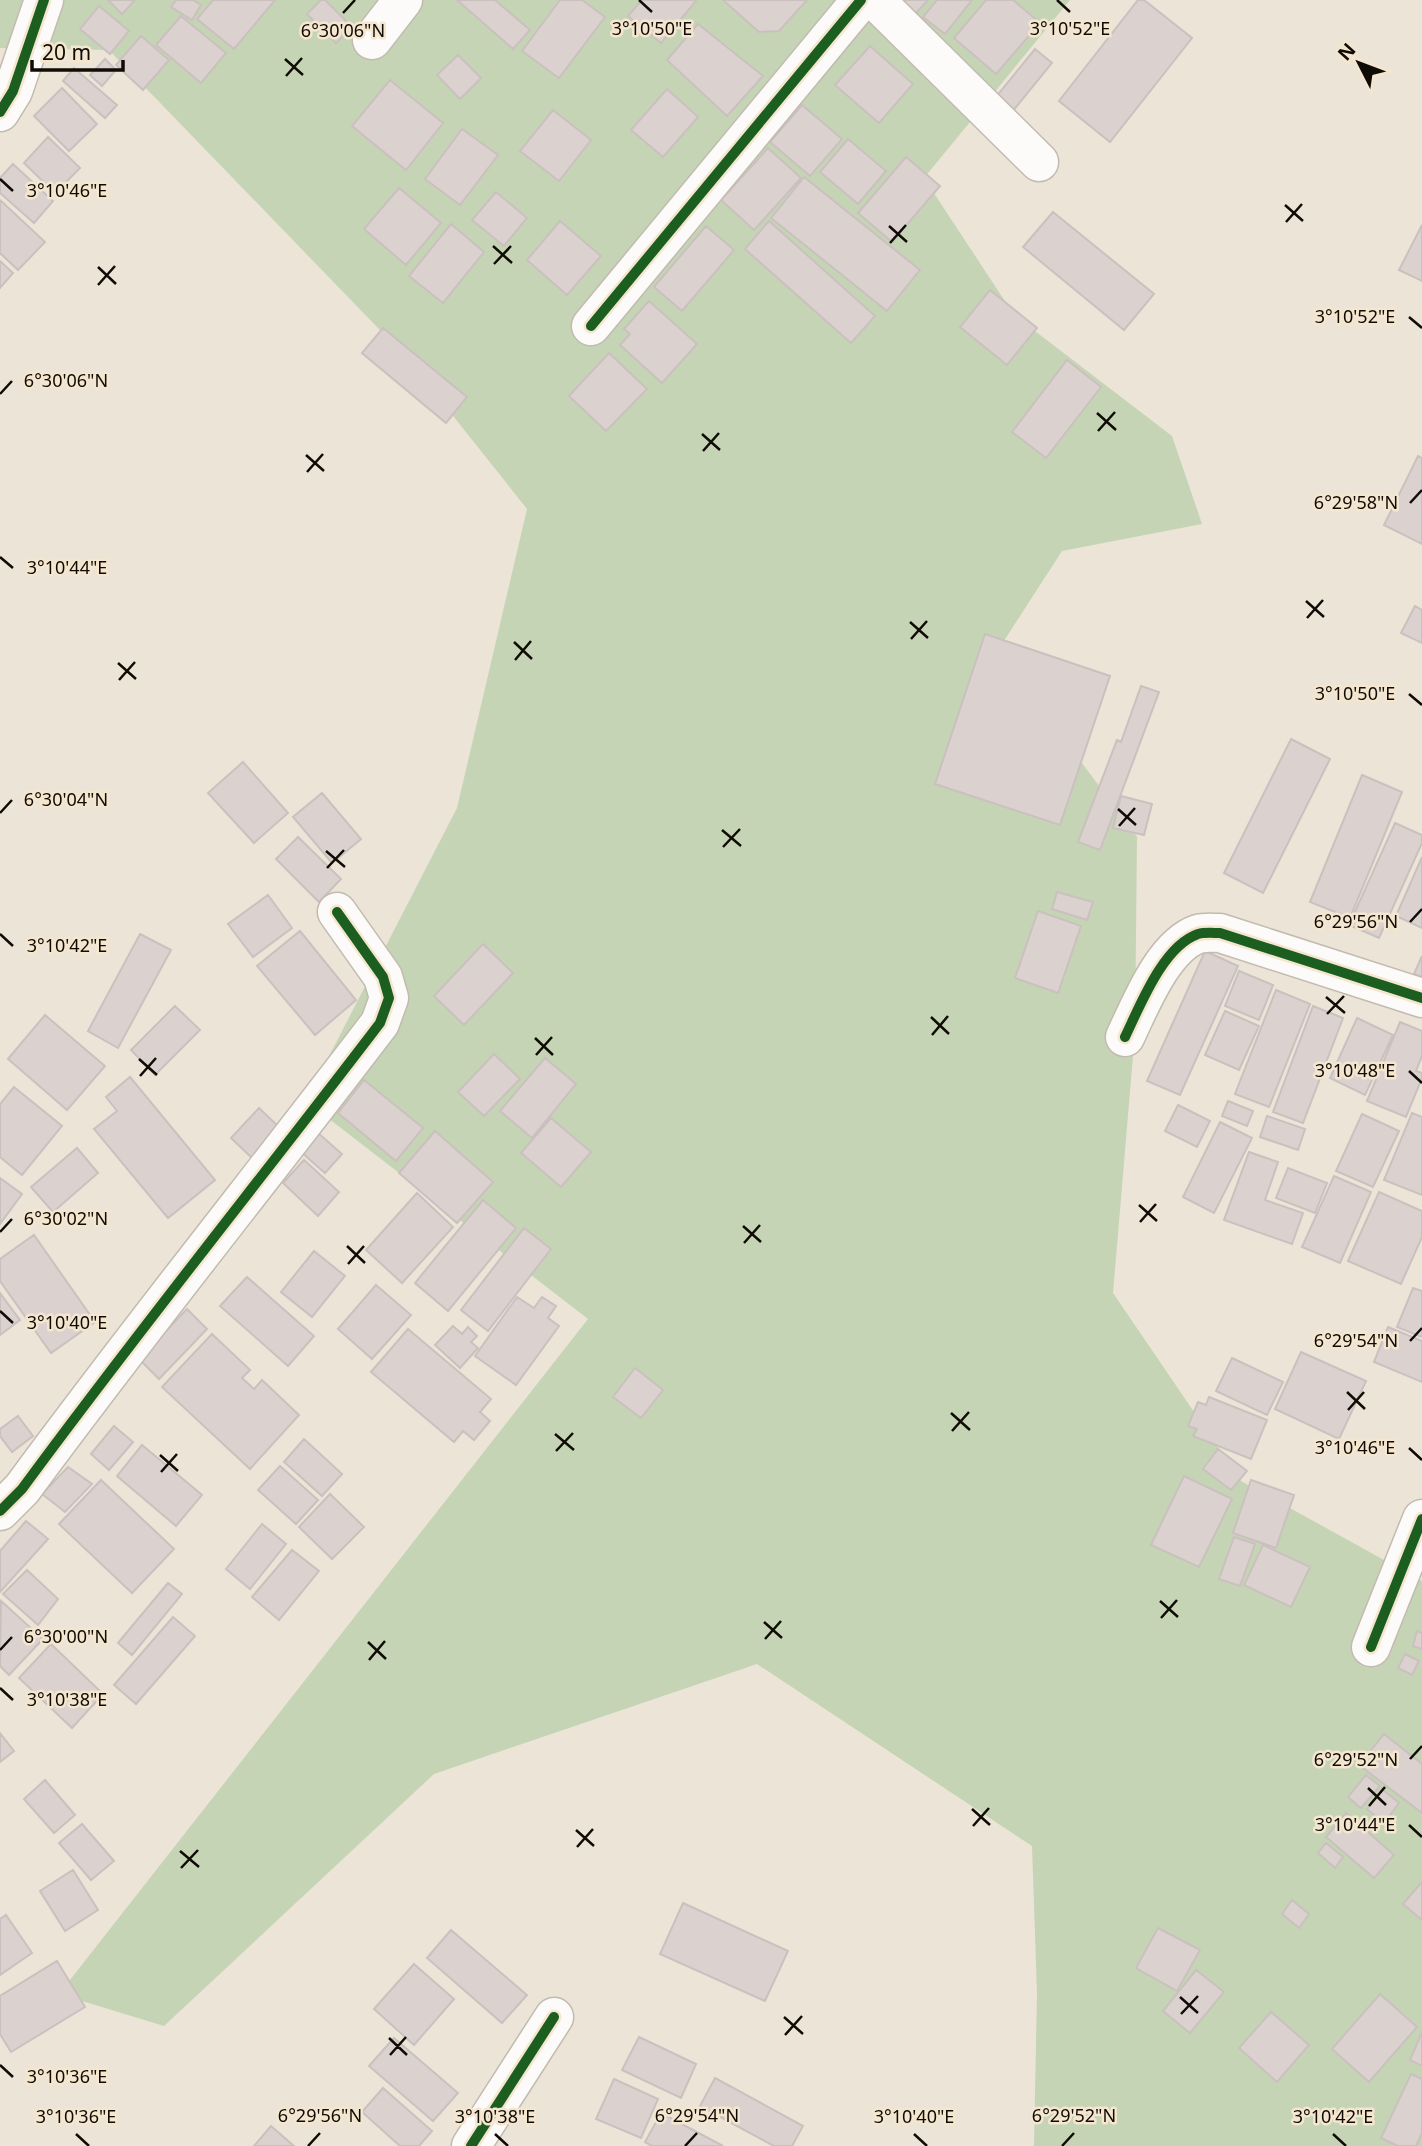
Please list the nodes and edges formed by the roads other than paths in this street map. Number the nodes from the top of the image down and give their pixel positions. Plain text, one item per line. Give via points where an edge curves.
1 (44, 0) edge
2 (403, 0) edge
3 (861, 0) edge
4 (875, 0) edge
5 (372, 40) dead end
6 (0, 112) edge
7 (1038, 162) dead end
8 (591, 327) dead end
9 (337, 912) dead end
10 (1422, 998) edge
11 (1125, 1037) dead end
12 (7, 1488) edge
13 (1422, 1519) edge
14 (1371, 1647) dead end
15 (554, 2017) dead end
16 (471, 2146) edge

1 - 6 street via 13,91
2 - 5 street
3 - 8 street
4 - 7 street
9 - 12 street via 383,977 389,998 380,1023 261,1180
10 - 11 street via 1220,933 1201,933 1186,939 1151,981
13 - 14 street
15 - 16 street

